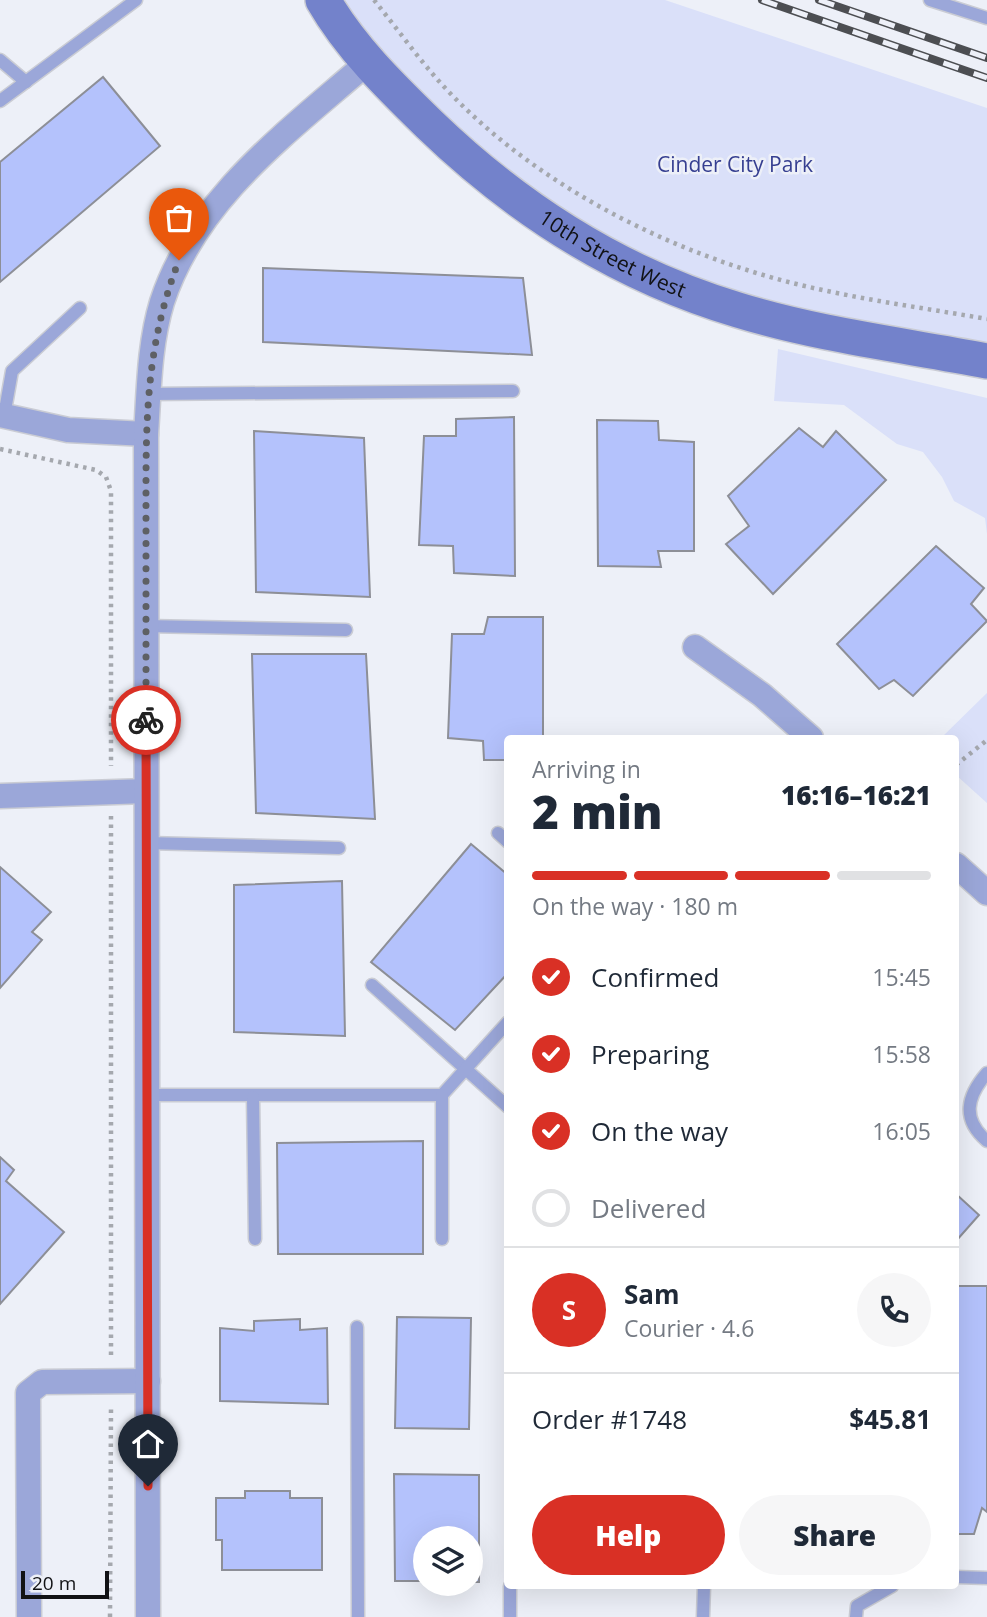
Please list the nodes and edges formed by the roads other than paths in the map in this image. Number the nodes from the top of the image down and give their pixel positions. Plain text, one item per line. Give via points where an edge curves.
1 (136, 0) edge
2 (323, 0) edge
3 (930, 0) edge
4 (987, 18) edge
5 (0, 60) edge
6 (368, 62) junction
7 (26, 82) junction
8 (0, 101) edge
9 (80, 308) dead end
10 (987, 360) edge
11 (513, 391) dead end
12 (149, 394) junction
13 (2, 416) edge
14 (146, 434) junction
15 (146, 626) junction
16 (346, 630) dead end
17 (695, 647) dead end
18 (808, 735) edge
19 (146, 791) junction
20 (0, 796) edge
21 (147, 843) junction
22 (339, 848) dead end
23 (959, 868) edge
24 (987, 893) edge
25 (372, 985) dead end
26 (504, 1026) edge
27 (465, 1070) junction
28 (987, 1073) edge
29 (147, 1095) junction
30 (442, 1095) junction
31 (253, 1097) junction
32 (504, 1104) edge
33 (987, 1141) edge
34 (255, 1239) dead end
35 (442, 1239) dead end
36 (357, 1327) dead end
37 (148, 1381) junction
38 (959, 1577) edge
39 (987, 1578) edge
40 (510, 1589) edge
41 (704, 1589) edge
42 (887, 1589) edge
43 (28, 1612) edge
44 (148, 1617) edge
45 (358, 1617) edge
46 (510, 1617) edge
47 (703, 1617) edge
48 (856, 1617) edge

1 - 7 lane
2 - 6 street, 10th Street West
3 - 4 lane
5 - 7 lane
6 - 10 street, 10th Street West via 464,158 507,193 618,261 738,310
6 - 12 street via 251,165 208,214 179,260 162,303
7 - 8 lane
9 - 13 lane via 12,371
11 - 12 lane
12 - 14 street
13 - 14 street via 68,430
14 - 15 street
15 - 16 lane
15 - 19 street
17 - 18 street
19 - 20 street
19 - 21 street
21 - 22 lane
21 - 29 street
23 - 24 street
25 - 27 lane
26 - 27 lane
27 - 30 lane
27 - 32 lane
28 - 33 lane via 971,1094 970,1111 976,1132
29 - 31 lane
29 - 37 street
30 - 31 lane
30 - 35 lane
31 - 34 lane
36 - 45 lane
37 - 43 street via 42,1382 27,1393
37 - 44 street
38 - 39 lane
40 - 46 lane
41 - 47 lane
42 - 48 lane via 857,1606

